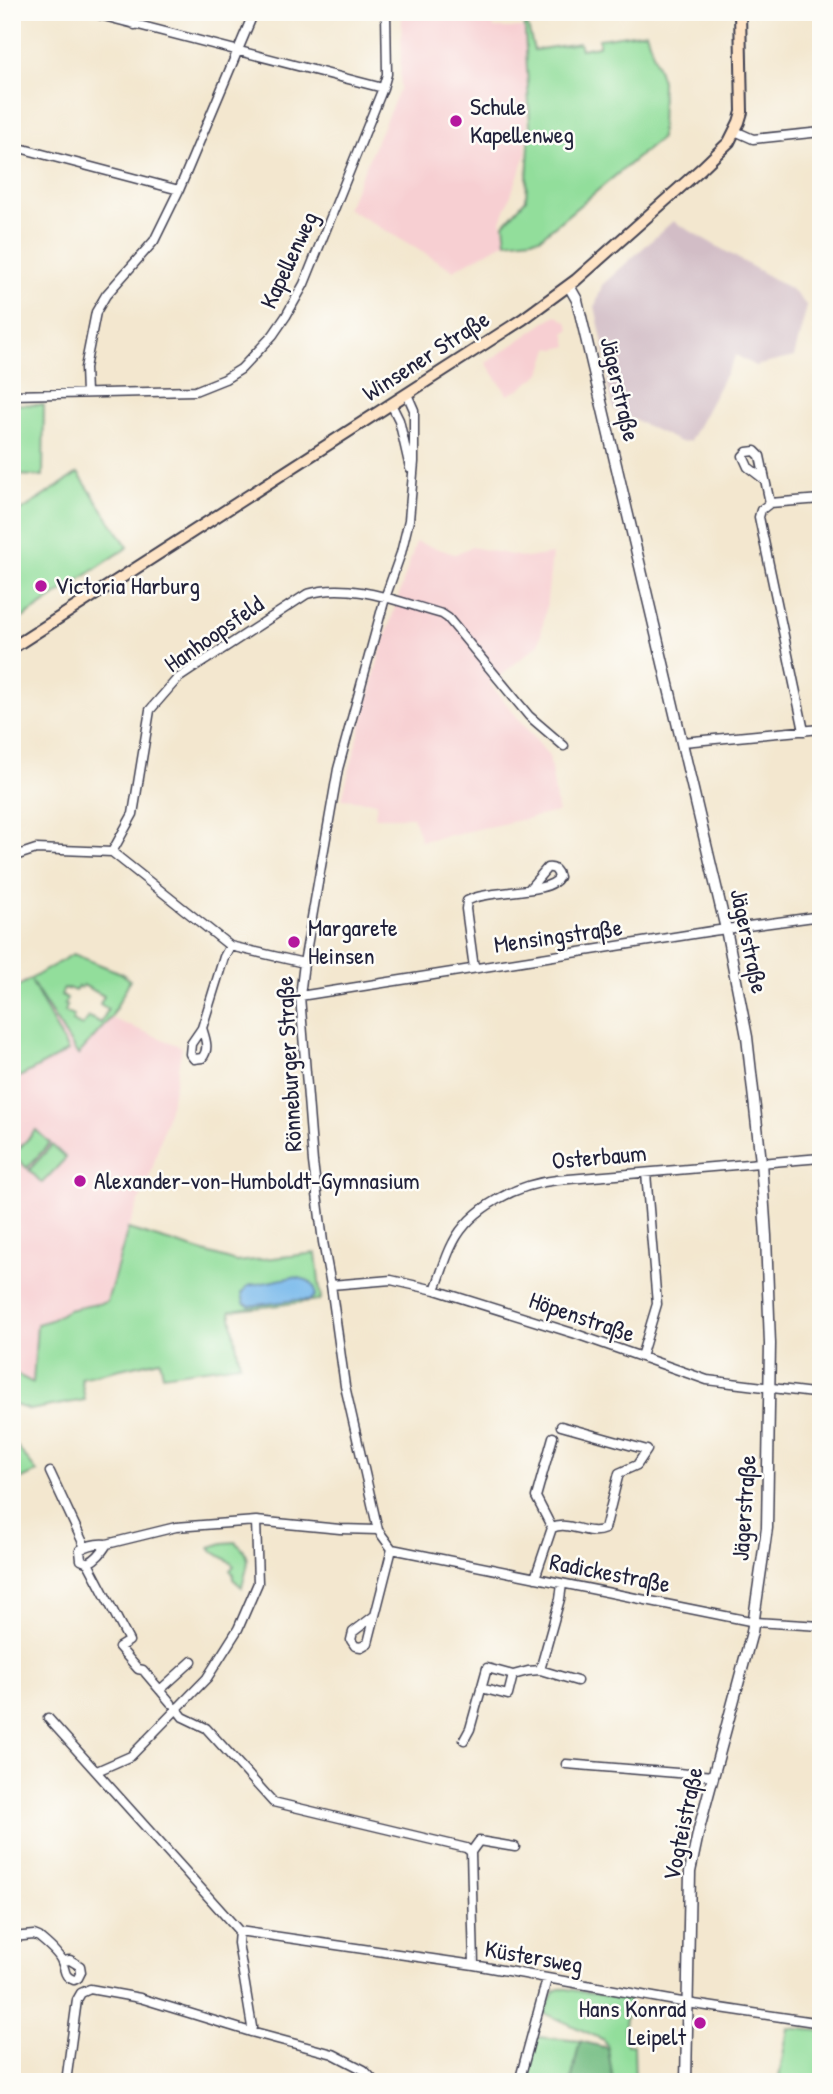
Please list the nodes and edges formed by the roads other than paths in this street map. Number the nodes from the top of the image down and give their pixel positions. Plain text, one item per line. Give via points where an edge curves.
1 (88, 12) edge
2 (137, 12) edge
3 (254, 12) edge
4 (386, 12) edge
5 (740, 12) edge
6 (135, 24) junction
7 (237, 52) junction
8 (383, 88) junction
9 (735, 131) junction
10 (821, 132) edge
11 (12, 146) edge
12 (179, 190) junction
13 (569, 286) junction
14 (86, 393) junction
15 (407, 394) junction
16 (12, 395) edge
17 (391, 404) junction
18 (412, 478) junction
19 (765, 480) dead end
20 (821, 499) edge
21 (769, 503) junction
22 (385, 598) junction
23 (12, 649) edge
24 (821, 729) edge
25 (804, 730) junction
26 (683, 742) junction
27 (564, 746) dead end
28 (112, 852) junction
29 (12, 858) edge
30 (529, 889) dead end
31 (821, 916) edge
32 (726, 929) junction
33 (230, 946) junction
34 (304, 963) junction
35 (474, 968) junction
36 (300, 996) junction
37 (202, 1028) dead end
38 (821, 1157) edge
39 (761, 1162) junction
40 (646, 1173) junction
41 (331, 1285) junction
42 (435, 1290) junction
43 (641, 1357) junction
44 (770, 1389) junction
45 (821, 1394) edge
46 (561, 1426) dead end
47 (553, 1437) dead end
48 (50, 1472) dead end
49 (256, 1521) junction
50 (552, 1528) junction
51 (379, 1530) junction
52 (107, 1544) junction
53 (85, 1547) junction
54 (392, 1549) junction
55 (88, 1563) junction
56 (535, 1578) junction
57 (562, 1584) junction
58 (374, 1616) dead end
59 (755, 1622) junction
60 (821, 1626) edge
61 (192, 1661) dead end
62 (540, 1670) junction
63 (513, 1675) junction
64 (577, 1681) dead end
65 (481, 1688) junction
66 (160, 1690) junction
67 (174, 1705) junction
68 (48, 1718) dead end
69 (464, 1740) dead end
70 (566, 1764) dead end
71 (97, 1771) junction
72 (714, 1776) junction
73 (515, 1847) dead end
74 (471, 1852) junction
75 (239, 1931) junction
76 (12, 1937) edge
77 (62, 1961) dead end
78 (474, 1965) junction
79 (547, 1979) junction
80 (687, 2003) junction
81 (821, 2023) edge
82 (251, 2032) junction
83 (66, 2082) edge
84 (375, 2082) edge
85 (519, 2082) edge
86 (686, 2082) edge

1 - 6 street
2 - 6 street
3 - 7 street
4 - 8 street, Kapellenweg
5 - 9 main road, Winsener Straße via 742,112
6 - 7 street
7 - 8 street
7 - 12 street
8 - 14 street, Kapellenweg via 304,284 254,356 225,379 195,391
9 - 10 street via 753,139
9 - 13 main road, Winsener Straße via 724,148
11 - 12 street
12 - 14 street via 154,241 96,312 85,368
13 - 15 main road, Winsener Straße
13 - 26 street, Jägerstraße via 577,300
14 - 16 street, Kapellenweg
15 - 17 main road, Winsener Straße
15 - 18 street, Rönneburger Straße via 414,410
17 - 18 street, Rönneburger Straße
17 - 23 main road, Winsener Straße
18 - 22 street, Rönneburger Straße via 409,520
19 - 21 street
20 - 21 street
21 - 25 street via 759,517
22 - 27 street, Hanhoopsfeld via 448,618 529,716
22 - 28 street, Hanhoopsfeld via 338,589 307,594 177,679 150,710 133,814
22 - 34 street, Rönneburger Straße via 338,769
24 - 25 street
25 - 26 street
26 - 32 street, Jägerstraße
28 - 29 street via 36,849
28 - 33 street
30 - 35 street via 467,901
31 - 32 street, Mensingstraße
32 - 35 street, Mensingstraße
32 - 39 street, Jägerstraße via 747,1037
33 - 34 street
33 - 37 street
34 - 36 street, Rönneburger Straße
35 - 36 street, Mensingstraße
36 - 41 street, Rönneburger Straße via 313,1162
38 - 39 street, Osterbaum
39 - 40 street, Osterbaum
39 - 44 street, Jägerstraße
40 - 42 street, Osterbaum via 545,1181 498,1199 456,1237
40 - 43 street via 656,1304
41 - 42 street, Höpenstraße via 391,1280
41 - 51 street, Rönneburger Straße via 345,1386
42 - 43 street, Höpenstraße
43 - 44 street, Höpenstraße via 707,1380
44 - 45 street, Höpenstraße
44 - 59 street, Jägerstraße via 768,1513
46 - 50 street via 647,1450 637,1465 619,1473 605,1529 595,1533 562,1525
47 - 50 street via 536,1497
48 - 53 street
49 - 51 street
49 - 52 street via 176,1527
49 - 67 street via 258,1583 238,1629 207,1678
50 - 56 street
51 - 54 street
52 - 53 street
52 - 55 street
53 - 55 street via 79,1555
54 - 56 street, Radickestraße
54 - 58 street
55 - 66 street via 129,1641 119,1647
56 - 57 street, Radickestraße
57 - 59 street, Radickestraße
57 - 62 street
59 - 60 street, Radickestraße
59 - 72 street, Vogteistraße
61 - 66 street
62 - 63 street
62 - 64 street
63 - 65 street via 486,1668
63 - 65 street via 508,1695
65 - 69 street
66 - 67 street
67 - 71 street via 131,1756
67 - 74 street via 183,1717 206,1728 273,1802
68 - 71 street
70 - 72 street
71 - 75 street
72 - 80 street, Vogteistraße via 690,1872
73 - 74 street via 480,1841
74 - 78 street
75 - 78 street, Küstersweg
75 - 82 street
76 - 77 street via 37,1936
78 - 79 street, Küstersweg
79 - 80 street, Küstersweg
79 - 85 street
80 - 81 street, Küstersweg
80 - 86 street, Vogteistraße
82 - 83 street via 140,1998 93,1989 81,1993 77,2000
82 - 84 street via 333,2054 364,2070

